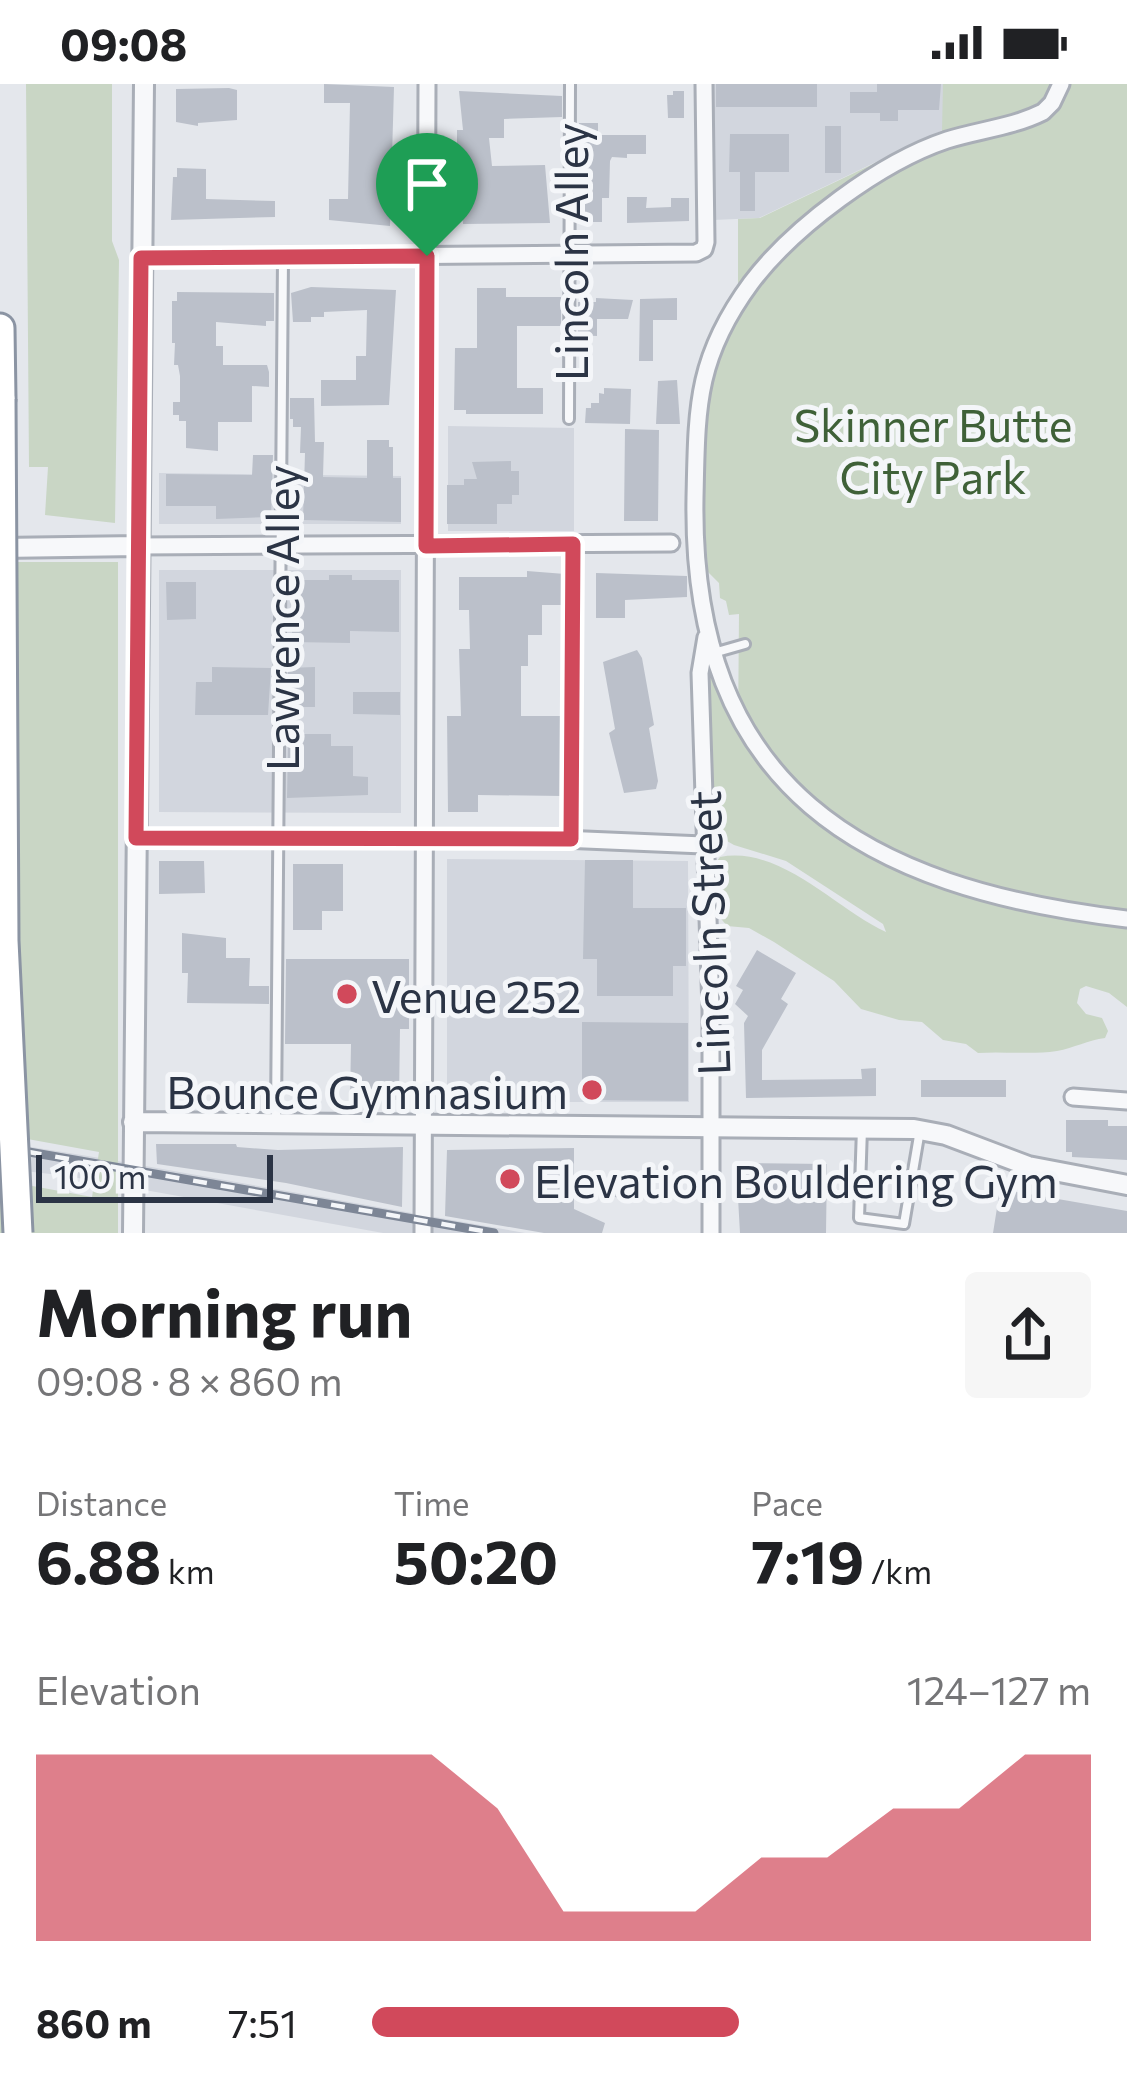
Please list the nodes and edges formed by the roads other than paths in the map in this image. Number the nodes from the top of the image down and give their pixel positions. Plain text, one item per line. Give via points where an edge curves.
1 (144, 84) edge
2 (427, 84) edge
3 (570, 84) edge
4 (704, 84) edge
5 (1061, 84) edge
6 (571, 254) junction
7 (427, 256) junction
8 (283, 257) junction
9 (141, 258) junction
10 (0, 328) edge
11 (1, 399) edge
12 (569, 419) dead end
13 (670, 543) dead end
14 (573, 544) junction
15 (138, 546) junction
16 (279, 546) junction
17 (426, 546) junction
18 (0, 548) edge
19 (707, 633) junction
20 (745, 644) dead end
21 (716, 652) junction
22 (136, 838) junction
23 (278, 838) junction
24 (425, 838) junction
25 (571, 839) junction
26 (704, 845) junction
27 (1127, 919) edge
28 (1072, 1097) dead end
29 (1127, 1101) edge
30 (133, 1122) junction
31 (276, 1124) junction
32 (424, 1125) junction
33 (712, 1126) junction
34 (862, 1126) junction
35 (920, 1130) junction
36 (1127, 1185) edge
37 (18, 1233) edge
38 (133, 1233) edge
39 (423, 1233) edge
40 (711, 1233) edge

1 - 9 street
2 - 7 street
3 - 6 lane, Lincoln Alley
4 - 6 street via 704,250
5 - 19 street via 1043,112 908,155 865,181 752,281 715,339 700,389 694,536
6 - 7 street
6 - 12 lane, Lincoln Alley
7 - 8 street
7 - 17 street
8 - 9 street
8 - 16 lane, Lawrence Alley
9 - 15 street
10 - 11 highway
11 - 37 highway, bridge via 4,940
13 - 14 street
14 - 17 street
14 - 25 lane
15 - 16 street
15 - 18 street
15 - 22 street
16 - 17 street
16 - 23 lane, Lawrence Alley
17 - 24 street
19 - 21 street
19 - 26 street, Lincoln Street via 700,673
20 - 21 lane
21 - 27 street via 753,744 856,840 948,884
22 - 23 street
22 - 30 street
23 - 24 street
23 - 31 lane, Lawrence Alley
24 - 25 street
24 - 32 street
25 - 26 street
26 - 33 street, Lincoln Street
28 - 29 street
30 - 31 street
30 - 38 street
31 - 32 street
32 - 33 street
32 - 39 street
33 - 34 street
33 - 40 street, Lincoln Street
34 - 35 street
34 - 35 lane via 859,1217 904,1224
35 - 36 street via 1028,1166

